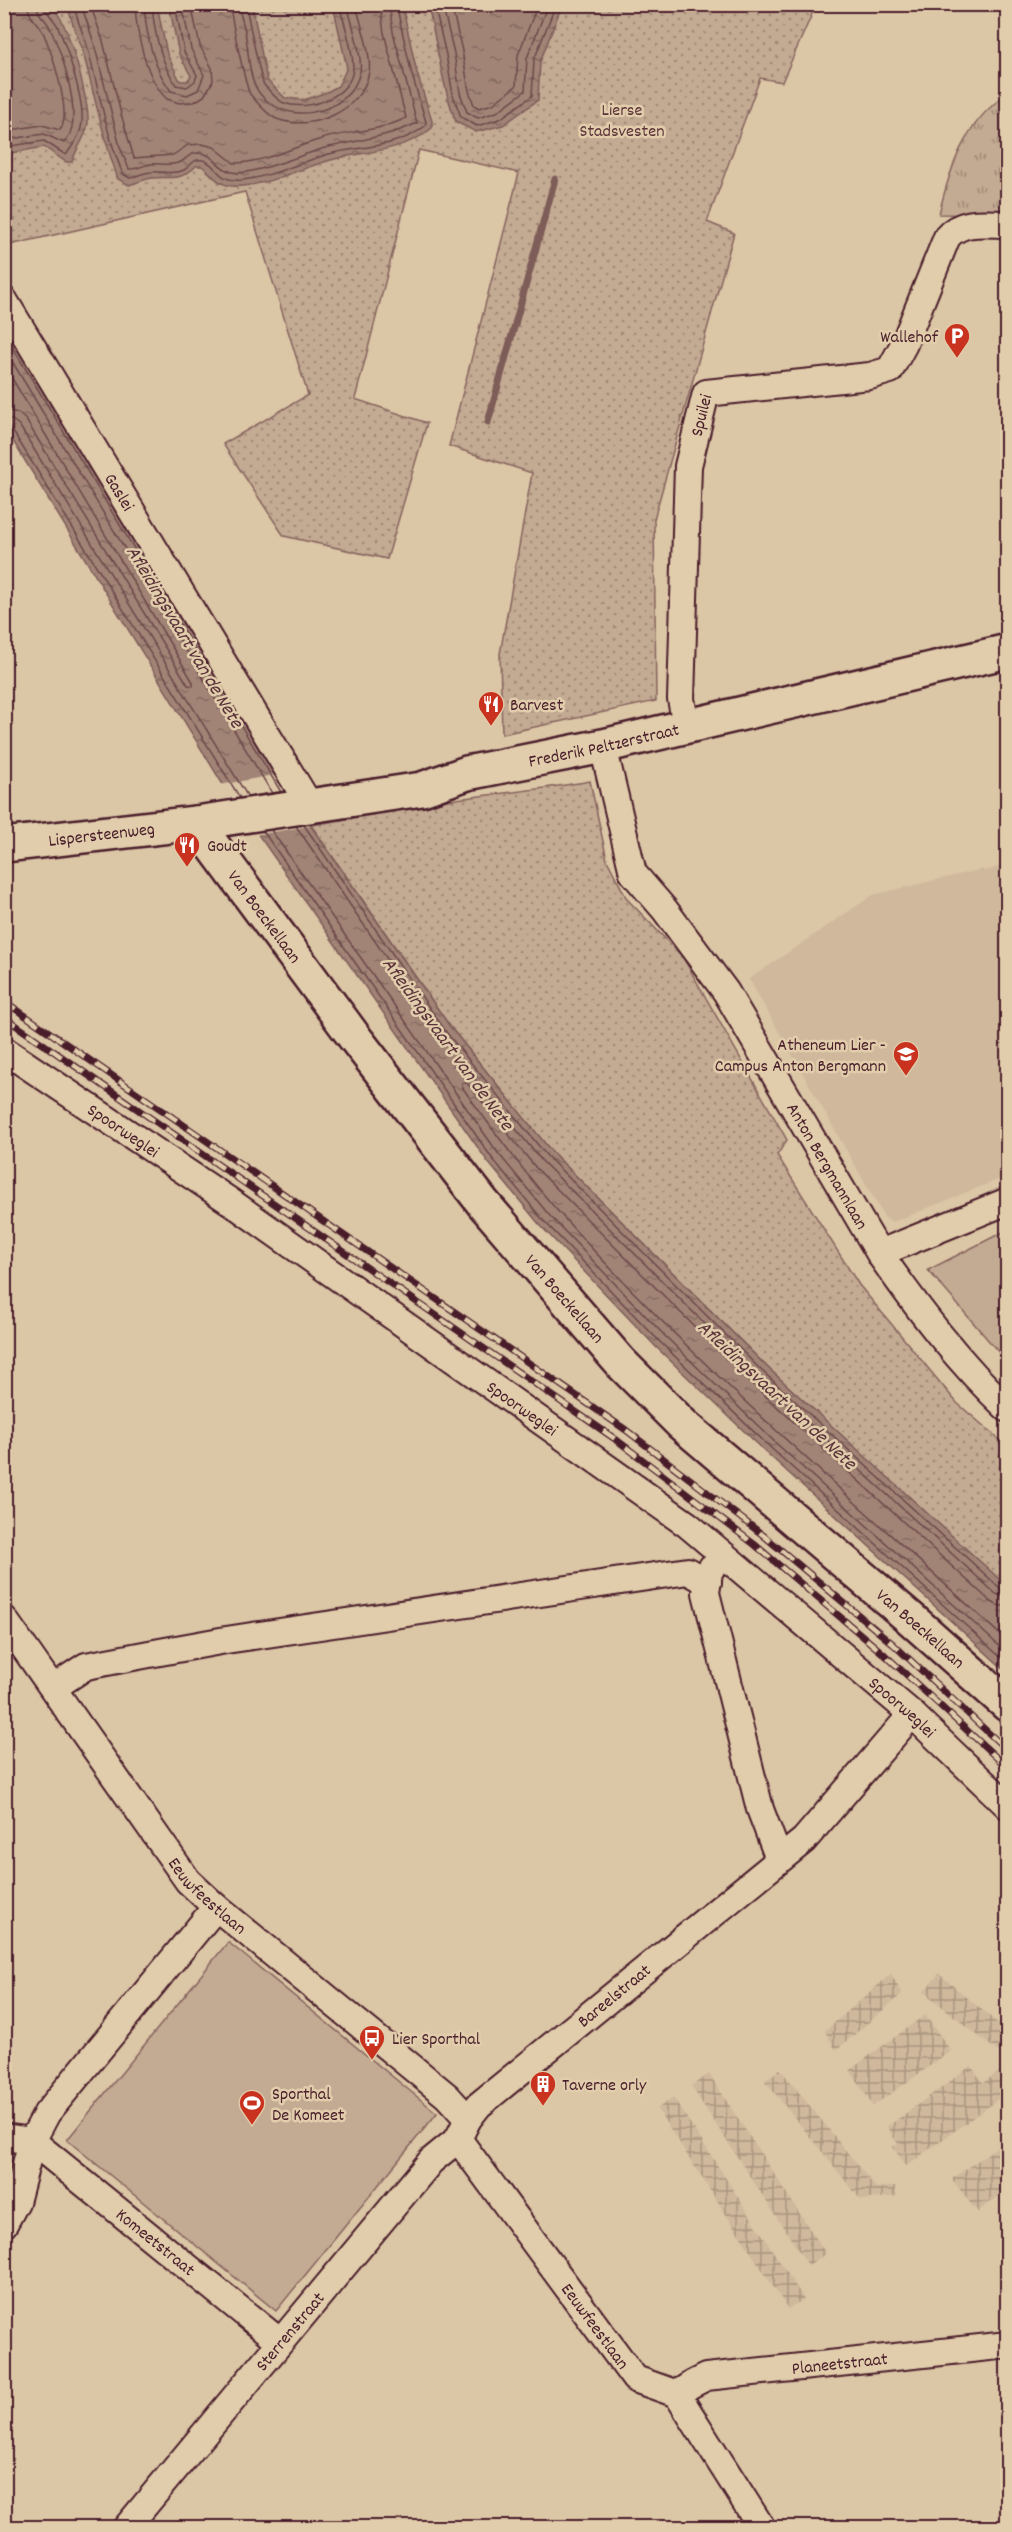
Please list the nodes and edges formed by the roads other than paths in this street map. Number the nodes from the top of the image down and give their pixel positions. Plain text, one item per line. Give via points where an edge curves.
1 (1008, 224) edge
2 (4, 300) edge
3 (1008, 651) edge
4 (686, 725) junction
5 (603, 746) junction
6 (305, 807) junction
7 (196, 823) junction
8 (4, 845) edge
9 (4, 1050) edge
10 (1008, 1201) edge
11 (880, 1253) junction
12 (1008, 1409) edge
13 (723, 1552) junction
14 (708, 1582) junction
15 (4, 1618) edge
16 (53, 1688) junction
17 (1008, 1705) edge
18 (912, 1713) junction
19 (1008, 1806) edge
20 (779, 1859) junction
21 (216, 1907) junction
22 (463, 2129) junction
23 (4, 2137) edge
24 (32, 2141) junction
25 (4, 2224) edge
26 (280, 2342) junction
27 (1008, 2345) edge
28 (677, 2394) junction
29 (126, 2528) edge
30 (762, 2528) edge

1 - 4 street, Spuilei via 969,224 953,229 944,241 890,370 870,376 706,393 688,466 681,699
2 - 6 street, Gaslei
3 - 4 street, Frederik Peltzerstraat
4 - 5 street, Frederik Peltzerstraat
5 - 6 street, Frederik Peltzerstraat via 466,773 422,789
5 - 11 street, Anton Bergmannlaan via 633,873 726,992
6 - 7 street, Frederik Peltzerstraat
7 - 8 street, Lispersteenweg
7 - 17 street, Van Boeckellaan via 483,1203 620,1362 682,1424
9 - 13 street, Spoorweglei via 231,1202
10 - 11 street
11 - 12 street, Anton Bergmannlaan via 946,1344
13 - 14 street via 709,1572
13 - 18 street, Spoorweglei
14 - 16 street via 688,1571 226,1640 86,1666
14 - 20 street via 706,1593 760,1809
15 - 16 street, Eeuwfeestlaan
16 - 21 street, Eeuwfeestlaan via 188,1881
18 - 19 street, Spoorweglei
18 - 20 street, Bareelstraat via 804,1840
20 - 22 street, Bareelstraat via 479,2106
21 - 22 street, Eeuwfeestlaan via 447,2096
21 - 24 street via 47,2113
22 - 26 street, Sterrenstraat via 431,2161
22 - 28 street, Eeuwfeestlaan via 635,2379
23 - 24 street
24 - 25 street via 16,2202
24 - 26 street, Komeetstraat
26 - 29 street, Sterrenstraat
27 - 28 street, Planeetstraat via 706,2377
28 - 30 street

